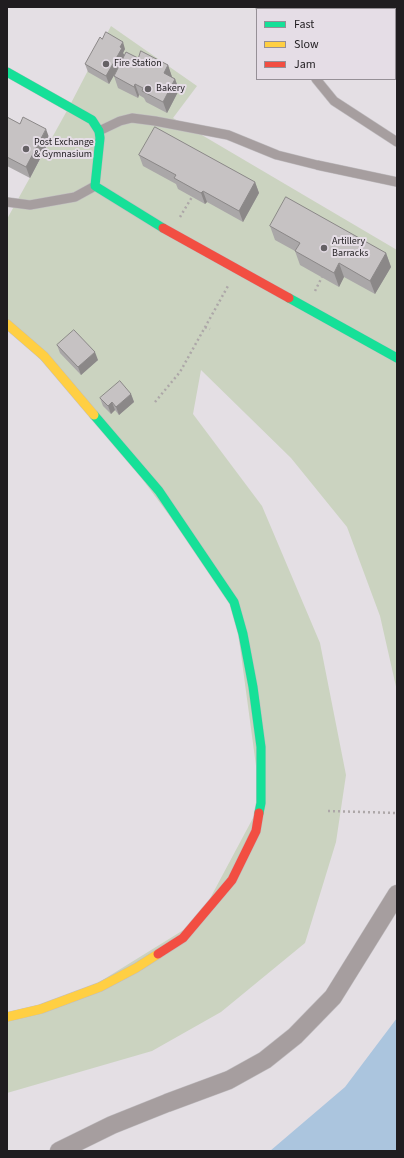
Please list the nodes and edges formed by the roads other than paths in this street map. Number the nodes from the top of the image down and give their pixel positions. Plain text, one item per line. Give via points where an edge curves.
1 (7, 72) edge
2 (317, 80) edge
3 (99, 131) junction
4 (397, 142) edge
5 (397, 182) edge
6 (94, 186) junction
7 (7, 202) edge
8 (7, 324) edge
9 (397, 358) edge
10 (397, 894) edge
11 (7, 1017) edge
12 (59, 1151) edge

1 - 3 street via 92,120
2 - 4 lane via 334,101
3 - 5 lane via 120,120 132,118 155,121 228,135 277,155
3 - 6 street
6 - 7 lane via 75,197 30,205
6 - 9 street via 196,247
8 - 11 street via 44,356 159,491 234,602 253,687 260,747 261,803 256,831 232,880 183,938 100,987 41,1009
10 - 12 street via 333,997 295,1036 265,1060 229,1080 167,1102

